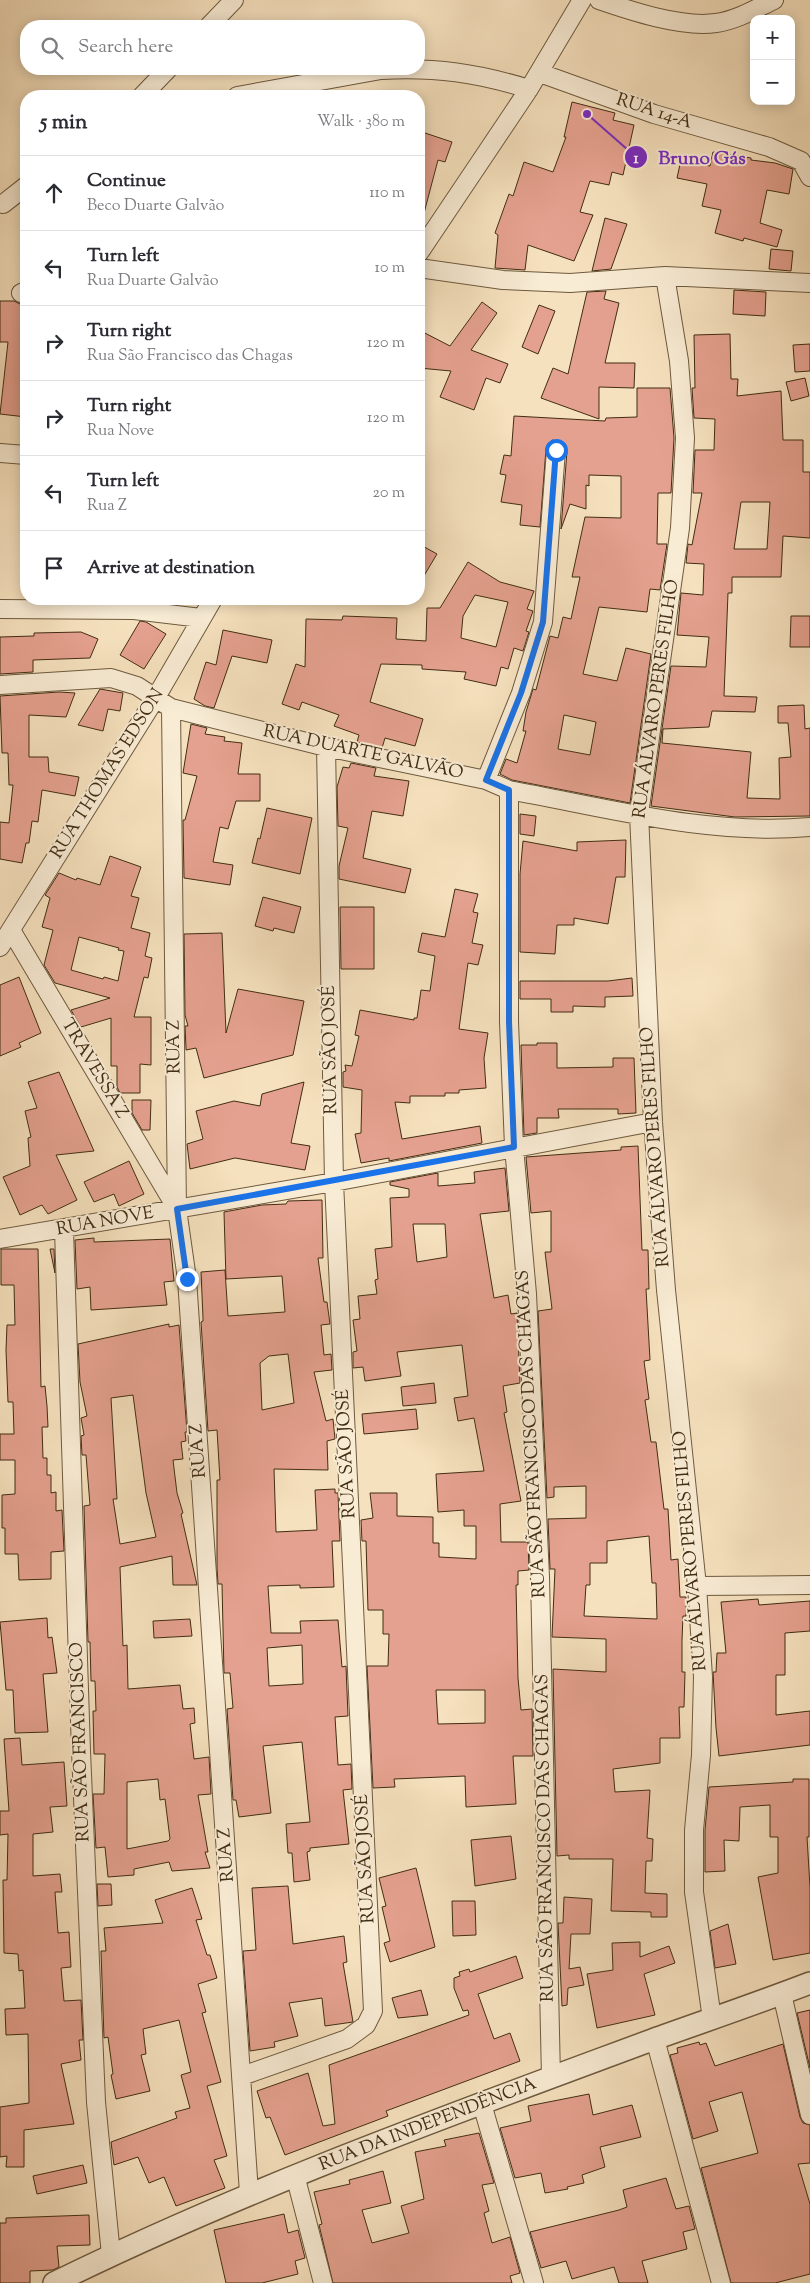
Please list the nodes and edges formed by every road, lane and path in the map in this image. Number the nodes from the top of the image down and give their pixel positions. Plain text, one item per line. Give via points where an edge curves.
1 (234, 0) edge
2 (582, 0) edge
3 (599, 0) edge
4 (746, 0) edge
5 (774, 0) edge
6 (734, 18) junction
7 (215, 20) edge
8 (425, 71) edge
9 (540, 73) junction
10 (162, 75) edge
11 (353, 75) edge
12 (148, 90) edge
13 (270, 90) edge
14 (529, 90) junction
15 (810, 177) edge
16 (20, 190) edge
17 (2, 204) dead end
18 (425, 244) edge
19 (425, 269) edge
20 (665, 276) junction
21 (810, 283) edge
22 (556, 450) dead end
23 (0, 453) edge
24 (20, 455) edge
25 (209, 605) edge
26 (0, 609) edge
27 (201, 618) junction
28 (0, 685) edge
29 (155, 699) junction
30 (171, 708) junction
31 (326, 747) junction
32 (486, 780) junction
33 (509, 790) junction
34 (639, 814) junction
35 (810, 827) edge
36 (11, 930) junction
37 (0, 947) edge
38 (653, 1122) junction
39 (514, 1147) junction
40 (334, 1182) junction
41 (177, 1209) junction
42 (64, 1230) junction
43 (0, 1240) edge
44 (810, 1585) edge
45 (698, 1586) junction
46 (810, 1983) edge
47 (782, 1994) junction
48 (712, 2019) junction
49 (655, 2039) junction
50 (242, 2076) junction
51 (551, 2078) junction
52 (482, 2104) junction
53 (810, 2115) edge
54 (295, 2176) junction
55 (249, 2194) junction
56 (112, 2255) junction
57 (54, 2283) edge
58 (323, 2283) edge
59 (534, 2283) edge
60 (721, 2283) edge

1 - 7 street
2 - 9 street
3 - 6 street via 655,17 698,24
4 - 6 street
5 - 6 street
8 - 14 street via 479,75
9 - 14 street
9 - 15 street, RUA 14-A via 654,114 769,147 801,161
10 - 12 street
11 - 13 street
14 - 18 street
16 - 17 street
19 - 20 street via 503,280 570,283
20 - 21 street
20 - 34 street, RUA ÁLVARO PERES FILHO via 679,361 685,438 680,528
22 - 32 street via 543,622 521,693
23 - 24 street
25 - 27 street, RUA THOMAS EDSON
26 - 27 street via 134,610
27 - 29 street, RUA THOMAS EDSON
28 - 29 street, RUA DUARTE GALVÃO via 111,678 137,686
29 - 30 street, RUA DUARTE GALVÃO
29 - 36 street, RUA THOMAS EDSON
30 - 31 street, RUA DUARTE GALVÃO
30 - 41 street, RUA Z
31 - 32 street, RUA DUARTE GALVÃO
31 - 40 street, RUA SÃO JOSÉ
32 - 33 street, RUA DUARTE GALVÃO
33 - 34 street, RUA DUARTE GALVÃO
33 - 39 street, RUA SÃO FRANCISCO DAS CHAGAS via 509,1022
34 - 35 street, RUA DUARTE GALVÃO via 744,828
34 - 38 street, RUA ÁLVARO PERES FILHO
36 - 37 street, RUA THOMAS EDSON
36 - 41 street, TRAVESSA Z
38 - 39 street, RUA NOVE
38 - 45 street, RUA ÁLVARO PERES FILHO via 666,1290
39 - 40 street, RUA NOVE
39 - 51 street, RUA SÃO FRANCISCO DAS CHAGAS via 527,1294 540,1568
40 - 41 street, RUA NOVE
40 - 50 street, RUA SÃO JOSÉ via 373,2011 366,2025 347,2039
41 - 42 street, RUA NOVE
41 - 50 street, RUA Z via 187,1279
42 - 43 street, RUA NOVE
42 - 56 street, RUA SÃO FRANCISCO via 96,2092
44 - 45 street
45 - 48 street, RUA ÁLVARO PERES FILHO via 703,1687 694,1830 694,1892
46 - 47 street, RUA DA INDEPENDÊNCIA
47 - 48 street, RUA DA INDEPENDÊNCIA
47 - 53 street
48 - 49 street, RUA DA INDEPENDÊNCIA
49 - 51 street, RUA DA INDEPENDÊNCIA
49 - 60 street
50 - 55 street, RUA Z
51 - 52 street, RUA DA INDEPENDÊNCIA
52 - 54 street, RUA DA INDEPENDÊNCIA
52 - 59 street
54 - 55 street, RUA DA INDEPENDÊNCIA
54 - 58 street
55 - 56 street, RUA DA INDEPENDÊNCIA
56 - 57 street, RUA DA INDEPENDÊNCIA

